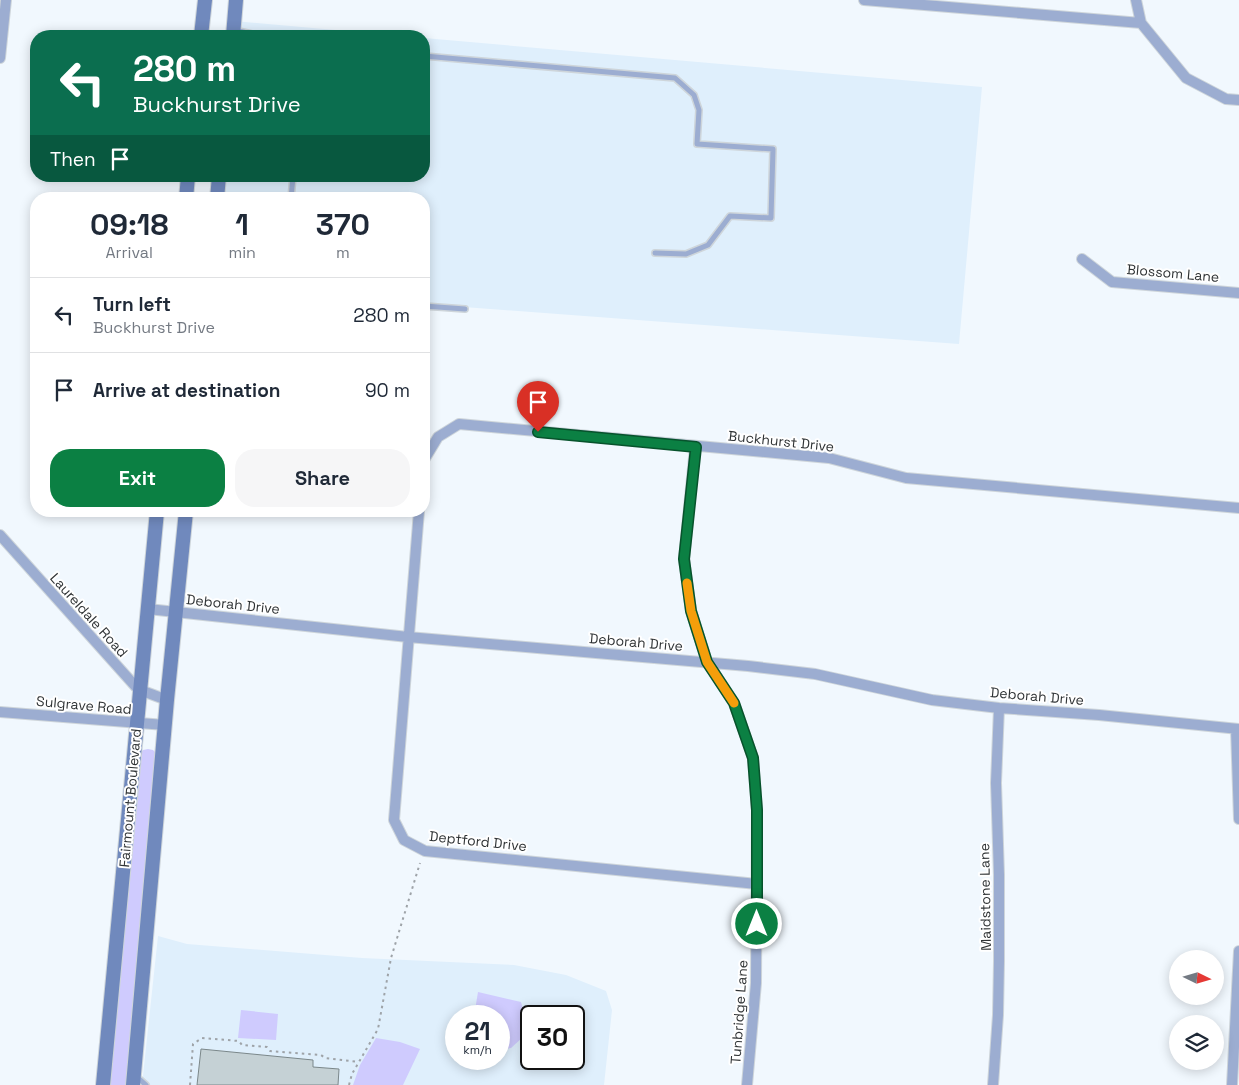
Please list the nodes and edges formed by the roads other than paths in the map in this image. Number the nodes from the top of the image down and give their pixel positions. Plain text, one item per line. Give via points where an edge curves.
1 (6, 0) edge
2 (205, 0) edge
3 (236, 0) edge
4 (864, 0) edge
5 (1136, 0) edge
6 (1141, 23) junction
7 (202, 30) edge
8 (233, 30) edge
9 (430, 57) edge
10 (0, 58) edge
11 (1239, 100) edge
12 (655, 253) dead end
13 (1082, 259) dead end
14 (1239, 293) edge
15 (430, 306) edge
16 (465, 309) dead end
17 (696, 447) junction
18 (430, 450) edge
19 (1239, 508) edge
20 (156, 517) edge
21 (185, 517) edge
22 (418, 517) edge
23 (0, 535) edge
24 (148, 608) junction
25 (176, 612) junction
26 (408, 637) junction
27 (707, 662) junction
28 (140, 690) junction
29 (167, 700) junction
30 (998, 708) junction
31 (0, 712) edge
32 (137, 723) junction
33 (165, 724) junction
34 (1237, 729) edge
35 (1239, 819) edge
36 (757, 884) junction
37 (1239, 951) edge
38 (133, 1080) edge
39 (103, 1085) edge
40 (146, 1085) edge
41 (747, 1085) edge
42 (993, 1085) edge
43 (1232, 1085) edge

1 - 10 street
2 - 7 main road
3 - 8 main road
4 - 6 street
5 - 6 street
6 - 11 street via 1186,78 1226,99
9 - 12 lane via 675,78 694,95 699,110 697,144 773,150 771,218 730,216 708,245 686,254
13 - 14 street, Blossom Lane via 1112,282
15 - 16 lane
17 - 18 street, Buckhurst Drive via 459,424 438,436
17 - 19 street, Buckhurst Drive via 829,458 906,478
17 - 27 street, Tunbridge Lane via 684,559 691,611
20 - 24 main road, Fairmount Boulevard
21 - 25 main road, Fairmount Boulevard
22 - 26 street
23 - 28 street, Laureldale Road
24 - 25 street, Deborah Drive
24 - 28 main road, Fairmount Boulevard
25 - 26 street, Deborah Drive
25 - 29 main road, Fairmount Boulevard
26 - 27 street, Deborah Drive
26 - 36 street, Deptford Drive via 394,820 404,840 425,851
27 - 30 street, Deborah Drive via 815,674 932,700
27 - 36 street, Tunbridge Lane via 734,703 753,758
28 - 29 street, Laureldale Road
28 - 32 main road, Fairmount Boulevard
29 - 33 main road, Fairmount Boulevard
30 - 34 street, Deborah Drive
30 - 42 street, Maidstone Lane via 999,961
31 - 32 street, Sulgrave Road
32 - 33 street, Sulgrave Road
32 - 39 main road, Fairmount Boulevard
33 - 38 main road, Fairmount Boulevard
34 - 35 street
36 - 41 street, Tunbridge Lane via 756,983
37 - 43 street
38 - 40 lane

